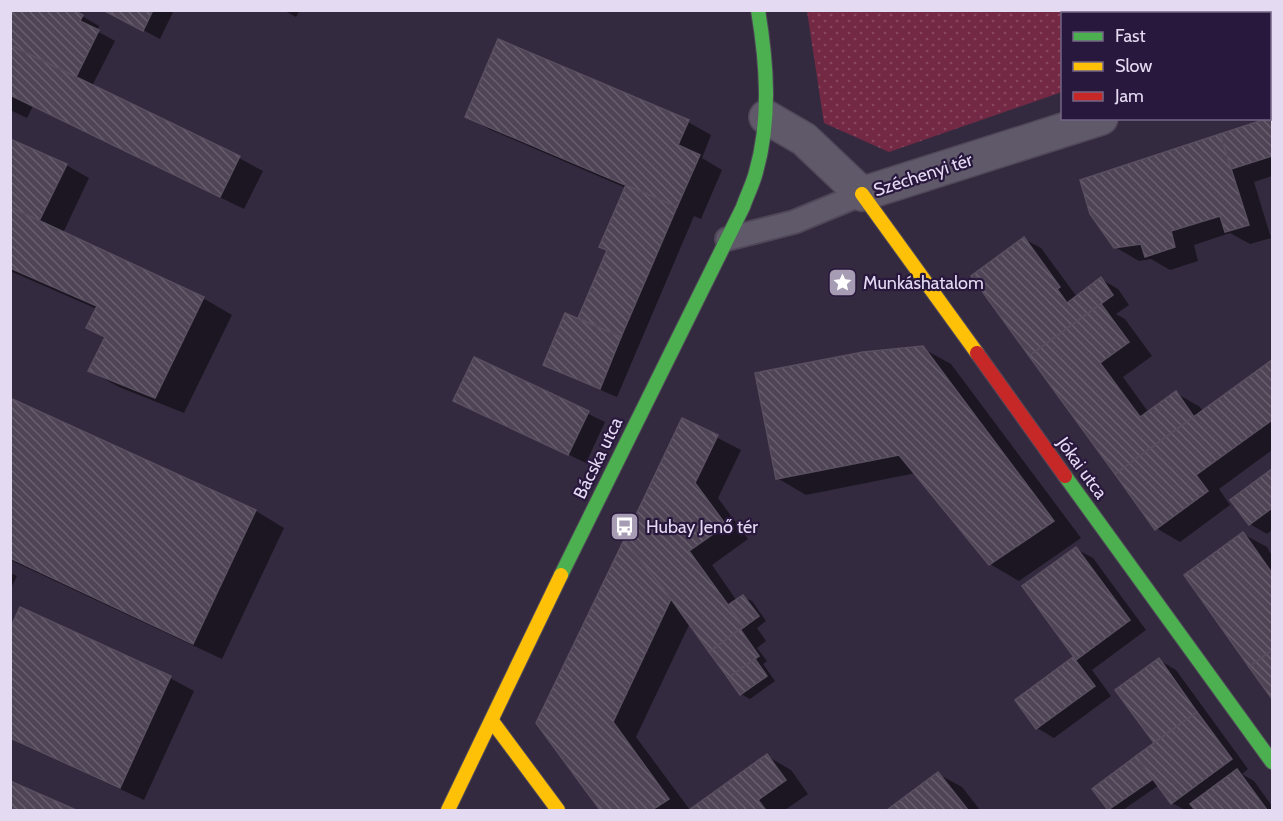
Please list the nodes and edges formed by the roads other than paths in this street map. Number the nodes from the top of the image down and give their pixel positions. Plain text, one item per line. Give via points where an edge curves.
1 (758, 10) edge
2 (766, 117) junction
3 (1095, 120) edge
4 (862, 194) junction
5 (727, 239) junction
6 (492, 721) junction
7 (1272, 762) edge
8 (448, 810) edge
9 (558, 810) edge

1 - 2 street via 768,84
2 - 4 street, Széchenyi tér via 804,139
2 - 5 street, Bácska utca via 757,170
3 - 4 street, Széchenyi tér
4 - 5 lane via 794,222
4 - 7 street, Jókai utca
5 - 6 street, Bácska utca
6 - 8 street, Bácska utca
6 - 9 street

